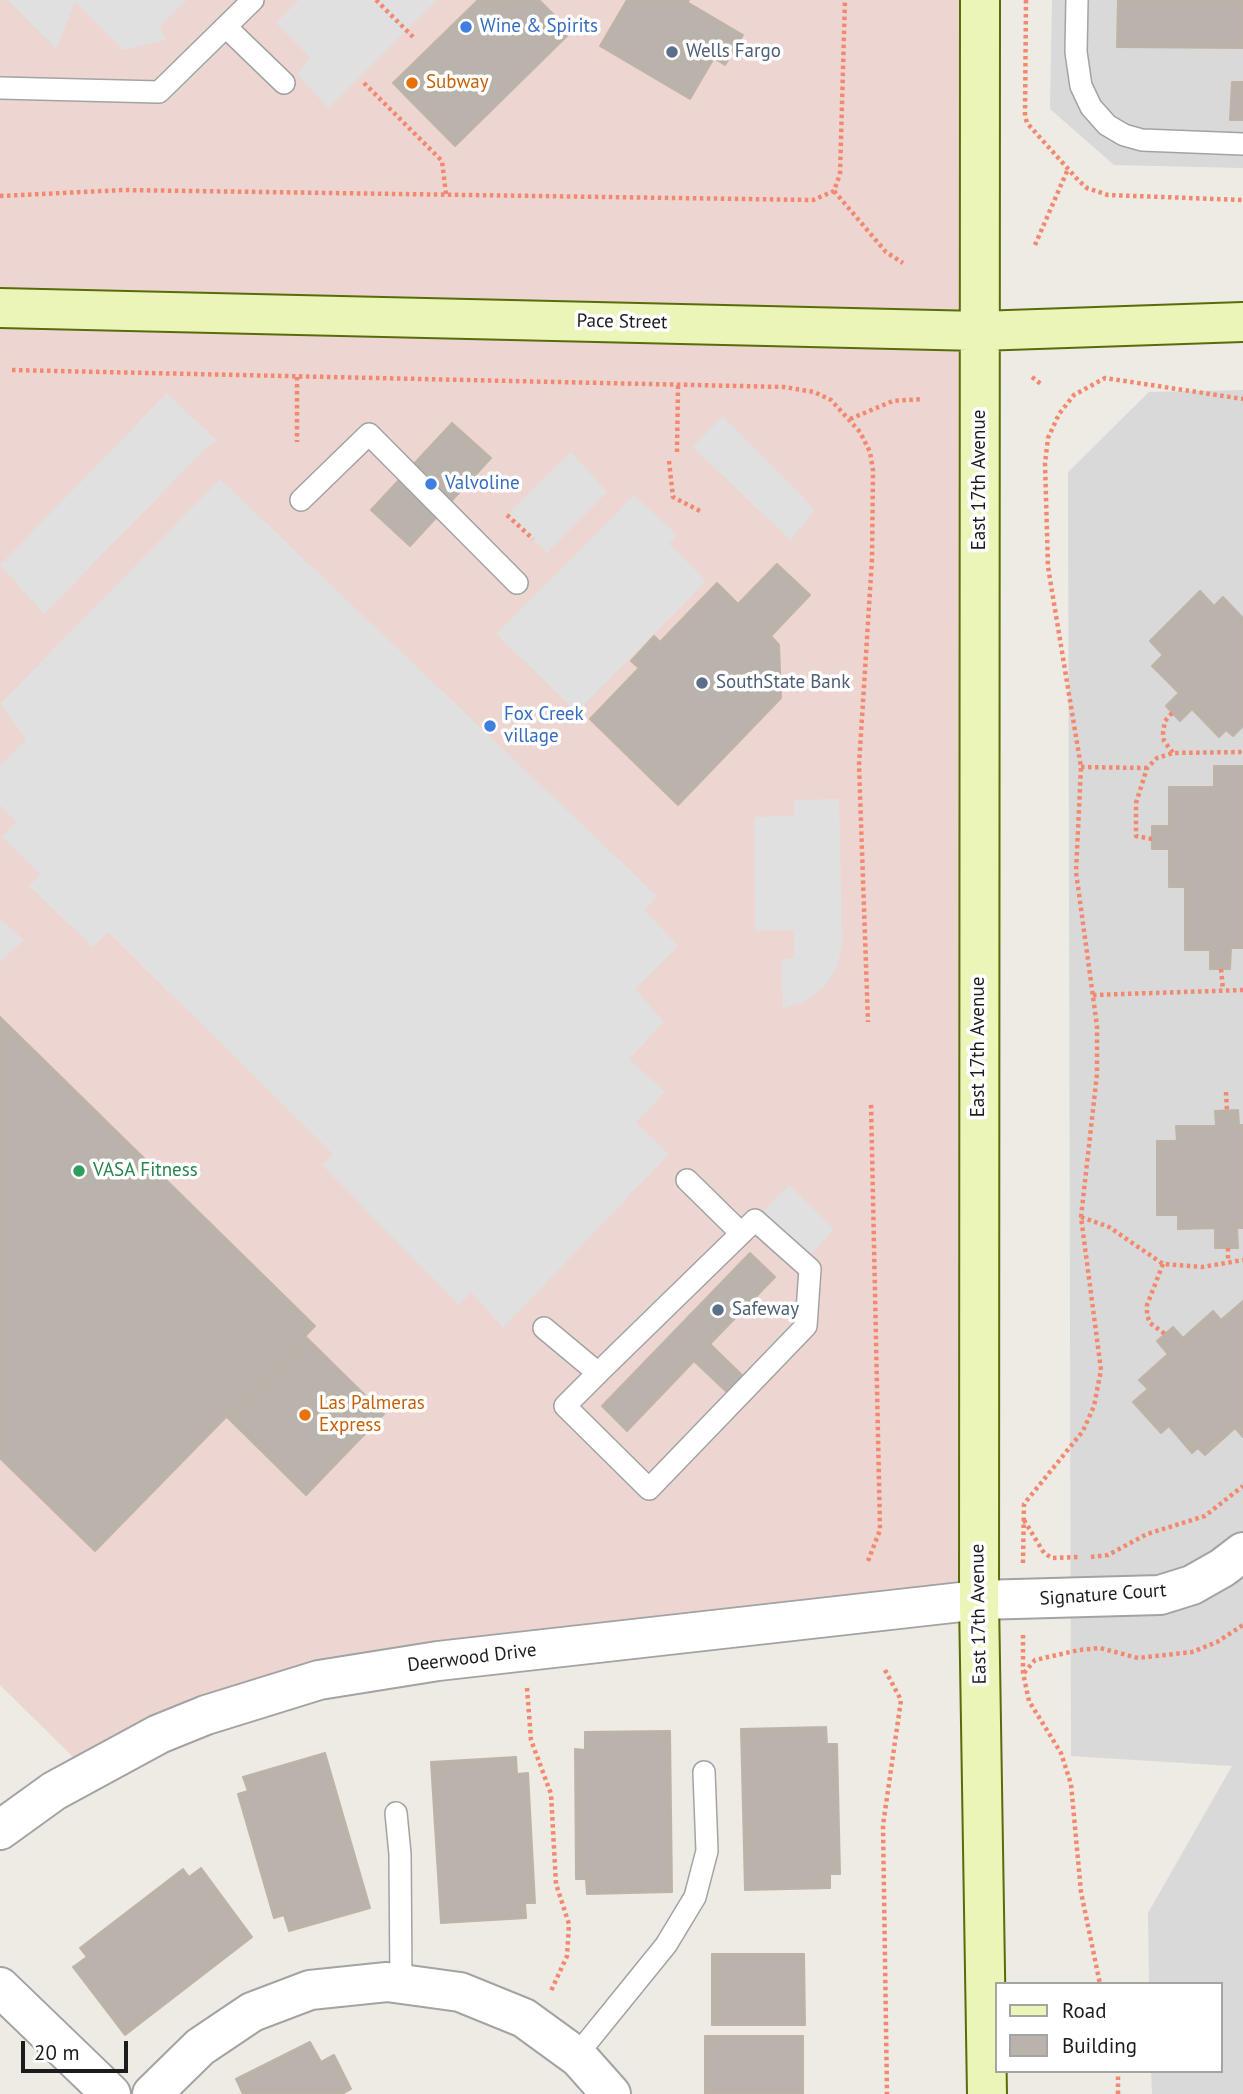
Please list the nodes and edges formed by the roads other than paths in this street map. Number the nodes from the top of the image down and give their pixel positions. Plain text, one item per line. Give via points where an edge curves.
1 (253, 0) edge
2 (980, 0) edge
3 (1076, 0) edge
4 (226, 27) junction
5 (284, 83) dead end
6 (0, 88) edge
7 (1243, 144) edge
8 (0, 307) edge
9 (1243, 322) edge
10 (979, 331) junction
11 (301, 500) dead end
12 (517, 583) dead end
13 (687, 1180) dead end
14 (741, 1233) junction
15 (544, 1328) dead end
16 (598, 1373) junction
17 (1233, 1560) edge
18 (979, 1600) junction
19 (704, 1772) dead end
20 (396, 1813) dead end
21 (0, 1830) edge
22 (401, 1983) junction
23 (0, 1987) edge
24 (576, 2056) junction
25 (111, 2094) edge
26 (152, 2094) edge
27 (611, 2094) edge
28 (987, 2094) edge

1 - 4 lane
2 - 10 main road, East 17th Avenue
3 - 7 lane via 1081,86 1107,125 1142,140
4 - 5 lane
4 - 6 lane via 159,92
8 - 10 main road, Pace Street
9 - 10 main road, Pace Street
10 - 18 main road, East 17th Avenue
11 - 12 lane via 369,434
13 - 14 lane
14 - 16 lane
14 - 16 lane via 755,1220 810,1269 806,1326 649,1489 565,1406
15 - 16 lane
17 - 18 street, Signature Court via 1192,1585 1160,1595
18 - 21 street, Deerwood Drive via 319,1679 206,1714 87,1771
18 - 28 main road, East 17th Avenue
19 - 24 lane via 707,1852 695,1897 666,1945
20 - 22 lane
22 - 24 street via 460,1992 491,2003 532,2023
22 - 26 street via 347,1985 281,1999 217,2035
23 - 25 street
24 - 27 street

